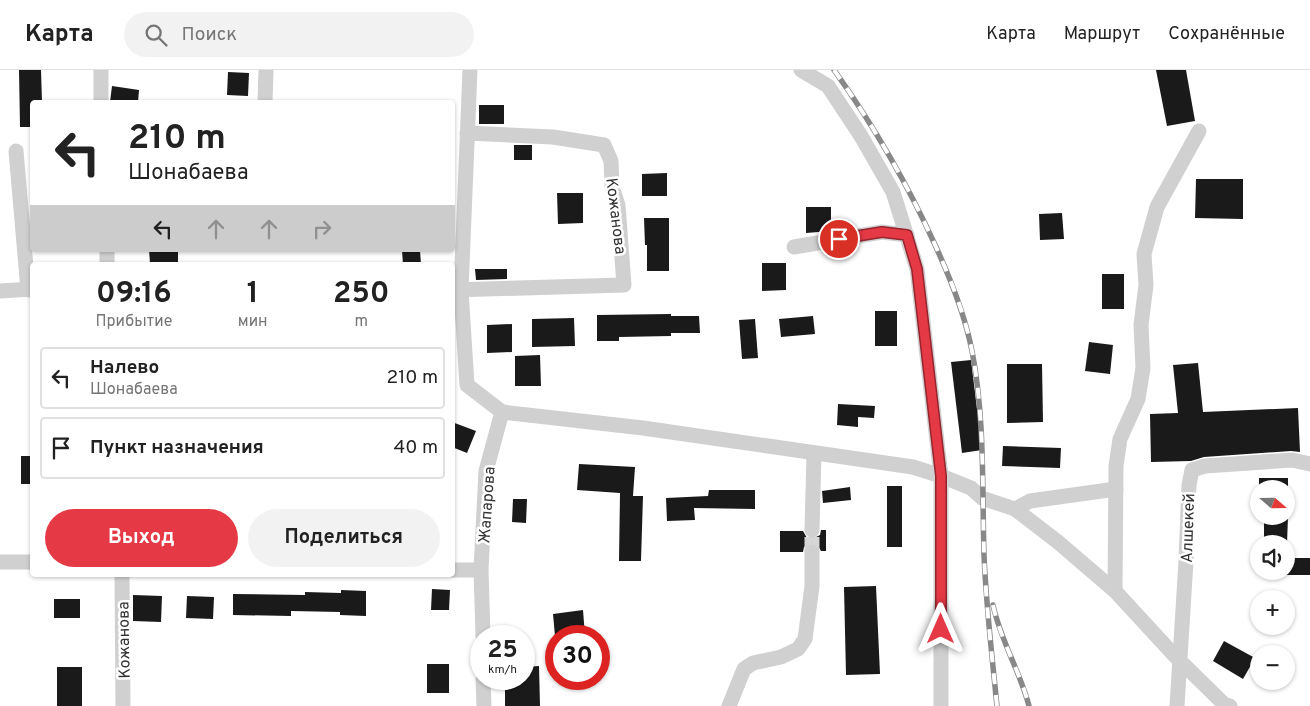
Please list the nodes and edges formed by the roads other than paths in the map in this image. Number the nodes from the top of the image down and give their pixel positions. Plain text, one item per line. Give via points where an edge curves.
1 (101, 70) edge
2 (266, 70) edge
3 (470, 70) edge
4 (801, 70) edge
5 (101, 100) edge
6 (265, 100) edge
7 (1199, 131) dead end
8 (467, 133) junction
9 (16, 151) dead end
10 (907, 235) junction
11 (794, 247) dead end
12 (30, 290) edge
13 (456, 290) edge
14 (0, 291) edge
15 (502, 412) junction
16 (814, 453) junction
17 (1310, 464) edge
18 (941, 476) junction
19 (1116, 489) junction
20 (1015, 509) junction
21 (812, 530) tunnel mouth
22 (812, 552) tunnel mouth
23 (0, 562) edge
24 (30, 562) edge
25 (455, 570) edge
26 (481, 570) junction
27 (122, 577) edge
28 (1115, 591) junction
29 (482, 625) edge
30 (1179, 660) junction
31 (483, 690) edge
32 (123, 706) edge
33 (484, 706) edge
34 (729, 706) edge
35 (941, 706) edge
36 (1177, 706) edge
37 (1230, 706) edge

1 - 5 street
2 - 6 street
3 - 8 street
4 - 10 street via 828,86 861,136 893,192
7 - 19 street via 1157,207 1144,254 1143,368 1138,399 1120,439
8 - 13 street
8 - 13 street, Кожанова via 553,137 604,145 611,161 612,187 618,204 624,285
9 - 12 street
10 - 11 street via 882,232
10 - 18 street via 917,269
12 - 14 street
13 - 15 street via 467,385
15 - 16 street via 643,428
15 - 26 street, Жапарова via 486,471
16 - 18 street via 913,467
16 - 21 street
17 - 30 street, Алшекей via 1292,460 1205,466 1192,470
18 - 20 street via 971,488 982,498
18 - 35 street
19 - 20 street via 1030,501
19 - 28 street
20 - 28 street
22 - 34 street via 812,586 805,639 798,649 781,657 753,663 744,669
23 - 24 street
25 - 26 street
26 - 29 street, Жапарова
27 - 32 street, Кожанова
28 - 30 street
30 - 36 street, Алшекей
30 - 37 street via 1224,704
31 - 33 street

